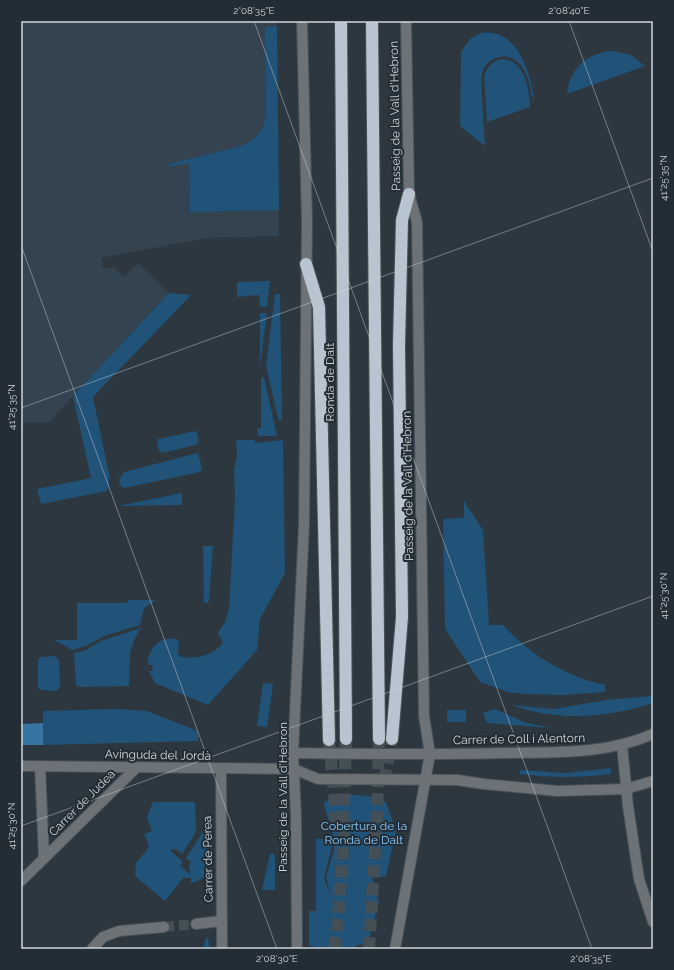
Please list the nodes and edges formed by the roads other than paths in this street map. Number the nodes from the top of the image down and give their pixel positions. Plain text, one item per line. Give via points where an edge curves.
1 (302, 21) edge
2 (406, 21) edge
3 (372, 23) dead end
4 (341, 24) dead end
5 (409, 194) junction
6 (306, 264) junction
7 (653, 734) edge
8 (379, 739) tunnel mouth
9 (392, 739) tunnel mouth
10 (329, 740) tunnel mouth
11 (346, 740) tunnel mouth
12 (622, 744) junction
13 (293, 753) junction
14 (430, 754) junction
15 (21, 766) edge
16 (40, 766) junction
17 (137, 766) junction
18 (221, 769) junction
19 (294, 769) junction
20 (426, 781) junction
21 (653, 781) edge
22 (626, 789) junction
23 (44, 858) junction
24 (21, 881) edge
25 (222, 921) junction
26 (653, 922) edge
27 (196, 924) tunnel mouth
28 (164, 927) tunnel mouth
29 (92, 949) edge
30 (222, 949) edge
31 (297, 949) edge
32 (395, 949) edge

1 - 6 street, Passeig de la Vall d'Hebron
2 - 5 street, Passeig de la Vall d'Hebron
3 - 8 highway
4 - 11 highway, Ronda de Dalt
5 - 9 highway via 402,220 399,345 402,617
5 - 14 street, Passeig de la Vall d'Hebron via 417,222 424,716
6 - 10 highway via 319,307
6 - 13 street, Passeig de la Vall d'Hebron via 304,526
7 - 12 street, Carrer de Coll i Alentorn
12 - 14 street, Carrer de Coll i Alentorn via 586,752
12 - 22 street
13 - 14 street, Carrer de Coll i Alentorn
13 - 19 street, Passeig de la Vall d'Hebron
14 - 20 street, Passeig de la Vall d'Hebron
15 - 16 street, Avinguda del Jordà
16 - 17 street, Avinguda del Jordà
16 - 23 street, Carrer de Judea
17 - 18 street, Avinguda del Jordà
17 - 23 street, Carrer de Judea
18 - 19 street, Avinguda del Jordà
18 - 25 street, Carrer de Perea
19 - 20 street via 318,779
19 - 31 street, Passeig de la Vall d'Hebron
20 - 22 street via 457,780 557,791
20 - 32 street, Passeig de la Vall d'Hebron
21 - 22 street
22 - 26 street via 639,879
23 - 24 street, Carrer de Judea
25 - 27 street
25 - 30 street, Carrer de Perea
28 - 29 street via 119,931 103,937

